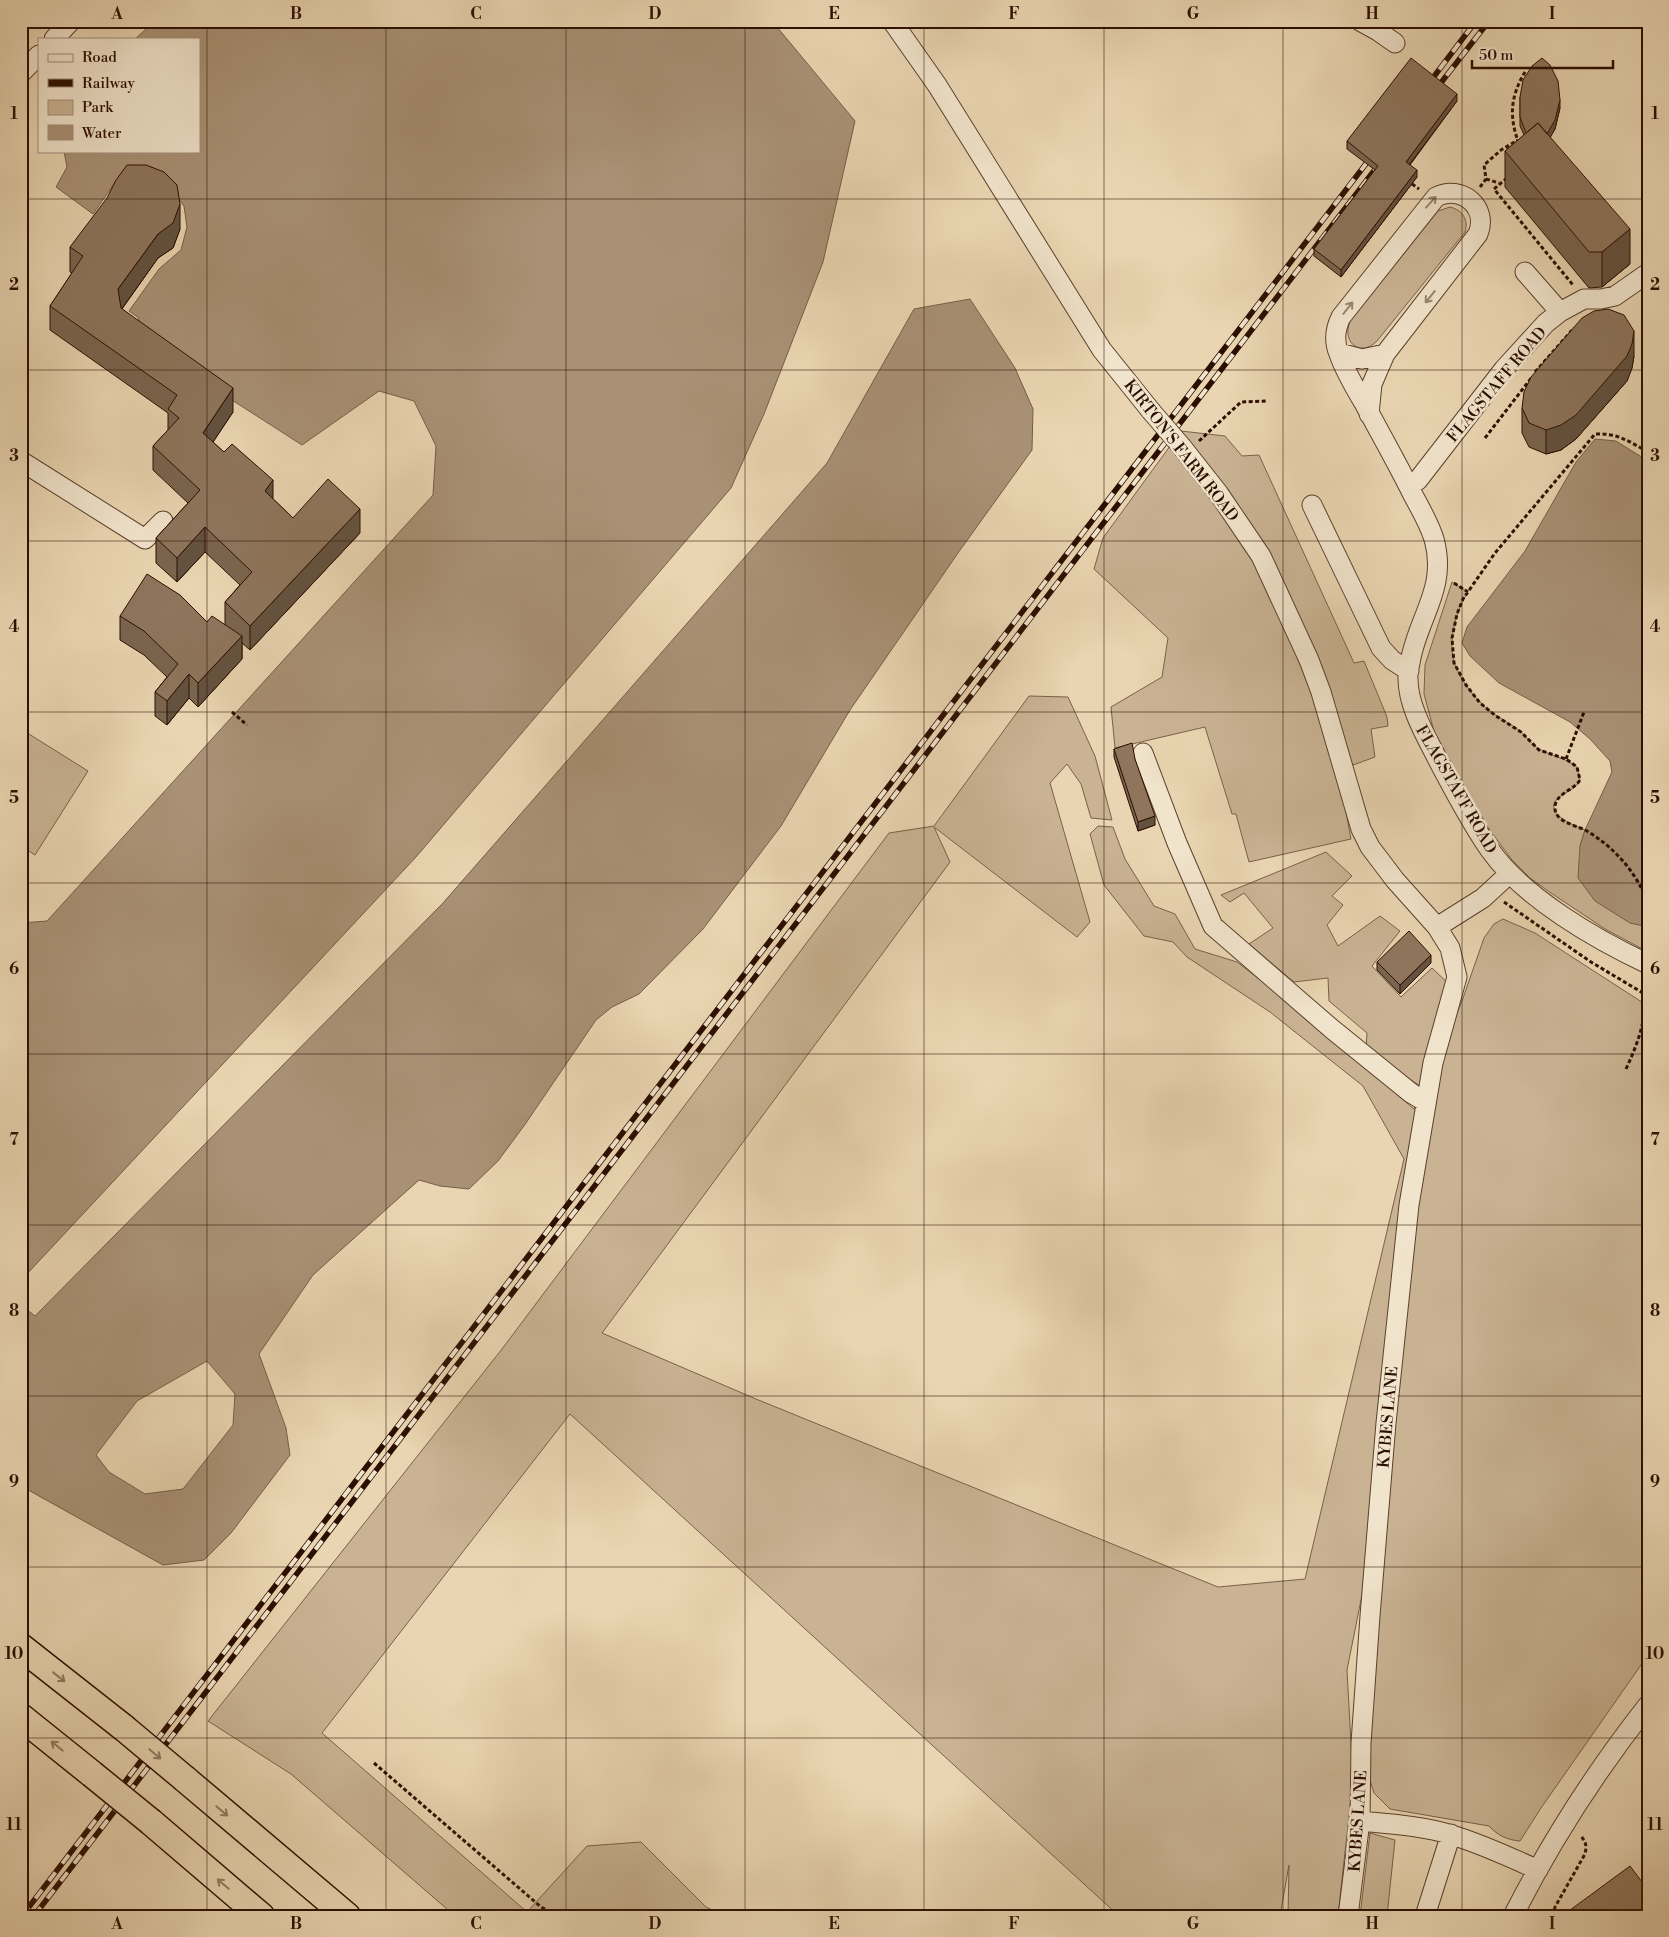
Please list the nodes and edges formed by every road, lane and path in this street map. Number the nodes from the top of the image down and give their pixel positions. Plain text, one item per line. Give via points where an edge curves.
1 (71, 21) edge
2 (892, 21) edge
3 (1360, 21) edge
4 (55, 38) edge
5 (1395, 44) dead end
6 (38, 56) edge
7 (1525, 72) dead end
8 (21, 73) edge
9 (1520, 105) edge
10 (1512, 106) junction
11 (1518, 140) junction
12 (1521, 149) edge
13 (1507, 177) dead end
14 (1486, 179) junction
15 (1500, 183) junction
16 (1480, 187) dead end
17 (1525, 272) dead end
18 (1648, 273) edge
19 (1584, 299) junction
20 (1560, 312) junction
21 (1580, 323) edge
22 (1338, 353) junction
23 (1385, 354) junction
24 (1266, 401) dead end
25 (1369, 414) junction
26 (1216, 426) dead end
27 (1485, 438) dead end
28 (1648, 452) edge
29 (21, 461) edge
30 (1409, 486) junction
31 (1312, 505) dead end
32 (163, 521) dead end
33 (1452, 582) dead end
34 (1468, 592) junction
35 (1409, 671) junction
36 (232, 712) dead end
37 (1584, 712) dead end
38 (247, 725) dead end
39 (1143, 753) dead end
40 (1566, 759) junction
41 (1509, 874) junction
42 (1492, 891) junction
43 (1648, 902) edge
44 (1437, 927) junction
45 (1648, 964) edge
46 (1646, 996) edge
47 (1626, 1069) dead end
48 (1426, 1102) junction
49 (21, 1647) edge
50 (1648, 1705) edge
51 (21, 1718) edge
52 (374, 1763) dead end
53 (1360, 1821) junction
54 (1451, 1834) junction
55 (1580, 1835) dead end
56 (1538, 1870) junction
57 (260, 1916) edge
58 (347, 1916) edge
59 (558, 1916) edge
60 (1348, 1916) edge
61 (1425, 1916) edge
62 (1513, 1916) edge
63 (1553, 1916) edge

1 - 4 street
2 - 44 street, KIRTON'S FARM ROAD, bridge via 937,85 1102,350 1220,494 1261,556 1321,692 1361,829 1370,848
3 - 5 street
6 - 8 street
7 - 10 path via 1516,87
9 - 10 path
10 - 11 path
11 - 12 path
11 - 14 path via 1484,165
13 - 15 path
14 - 15 path
14 - 16 path
15 - 19 path via 1494,189
17 - 20 street
18 - 19 street, FLAGSTAFF ROAD via 1615,296
19 - 20 street, FLAGSTAFF ROAD
20 - 30 street, FLAGSTAFF ROAD via 1504,369 1418,480
21 - 27 path via 1544,360
22 - 23 street via 1362,359
22 -> 23 street via 1336,335 1341,316 1427,206 1448,192 1467,198 1481,216 1478,234
22 - 25 street, FLAGSTAFF ROAD
23 - 25 street via 1372,384
24 - 26 path via 1241,402
25 - 30 street, FLAGSTAFF ROAD
28 - 34 path via 1621,436 1595,434 1495,553
29 - 32 street via 145,539
30 - 35 street, FLAGSTAFF ROAD via 1434,539 1437,558 1430,607 1412,649
31 - 35 street via 1381,648
33 - 34 path
34 - 40 path via 1457,614 1452,638 1454,663 1466,685 1480,703 1540,750
35 - 41 street, FLAGSTAFF ROAD via 1416,717 1453,789 1490,851
36 - 38 path
37 - 40 path
39 - 48 street via 1213,926 1332,1029
40 - 43 path via 1577,767 1580,780 1556,802 1556,815 1615,851 1638,881
41 - 42 street
41 - 45 street, FLAGSTAFF ROAD via 1556,911
42 - 44 street
42 - 46 path via 1591,962
44 - 48 street, KYBES LANE via 1450,948 1457,977 1433,1063
46 - 47 path via 1641,1032
48 - 53 street, KYBES LANE via 1409,1205 1386,1423 1362,1733
49 -> 58 highway, bridge via 124,1728
50 - 56 street via 1586,1788
57 -> 51 highway, bridge via 151,1822
52 - 59 path via 541,1907
53 - 54 street
53 - 60 street, KYBES LANE
54 - 56 street
54 - 61 street
55 - 63 path via 1587,1847 1585,1854
56 - 62 street

